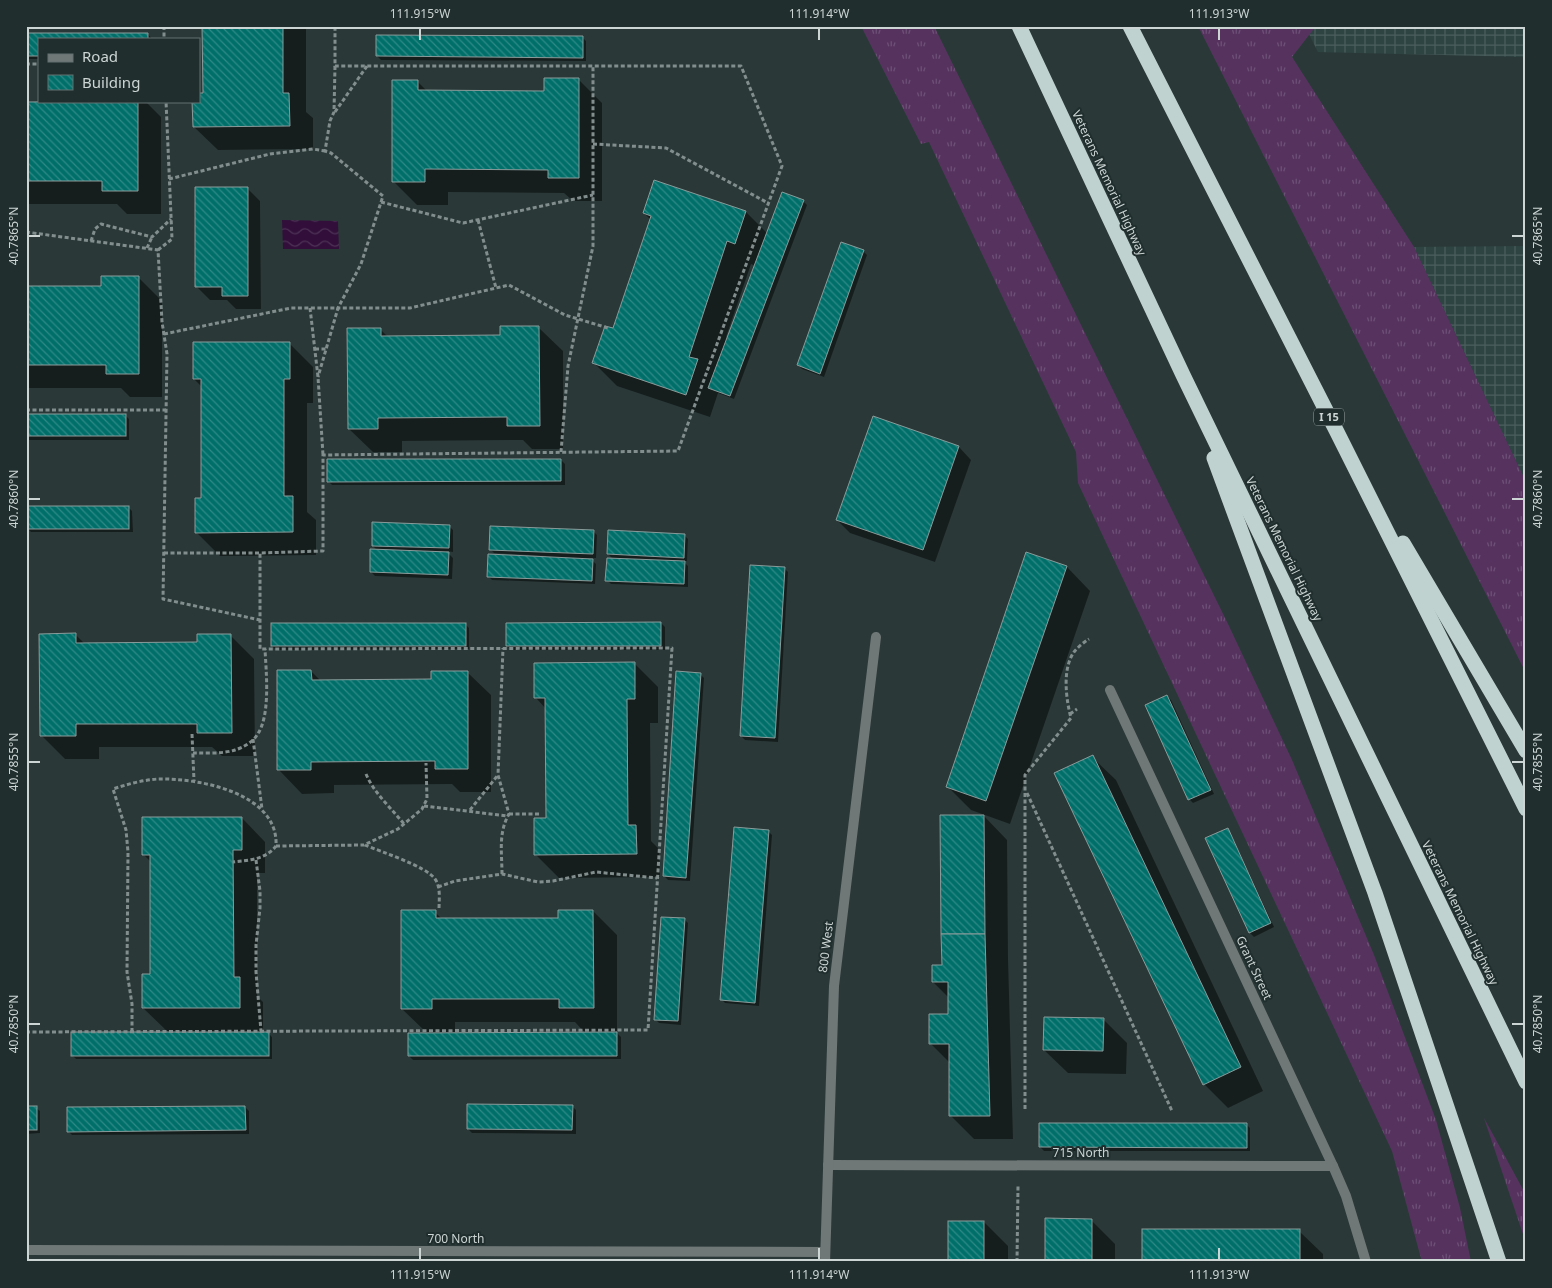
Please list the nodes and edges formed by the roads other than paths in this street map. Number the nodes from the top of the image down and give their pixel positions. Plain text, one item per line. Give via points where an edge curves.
1 (1019, 26) edge
2 (1130, 26) edge
3 (1183, 375) junction
4 (1337, 432) junction
5 (876, 637) dead end
6 (1110, 690) dead end
7 (1526, 751) edge
8 (1526, 809) edge
9 (1526, 1082) edge
10 (828, 1165) junction
11 (1333, 1166) junction
12 (26, 1250) edge
13 (826, 1257) edge
14 (1366, 1262) edge
15 (1499, 1262) edge

1 - 3 highway, Veterans Memorial Highway
2 - 4 highway, I 15
3 - 9 highway, Veterans Memorial Highway
3 - 15 highway via 1375,893
4 - 7 highway
4 - 8 highway, I 15
5 - 10 street, 800 West via 834,986
6 - 11 street, Grant Street
10 - 11 street, 715 North
10 - 13 street, 800 West
11 - 14 street, Grant Street via 1346,1196
12 - 13 street, 700 North

